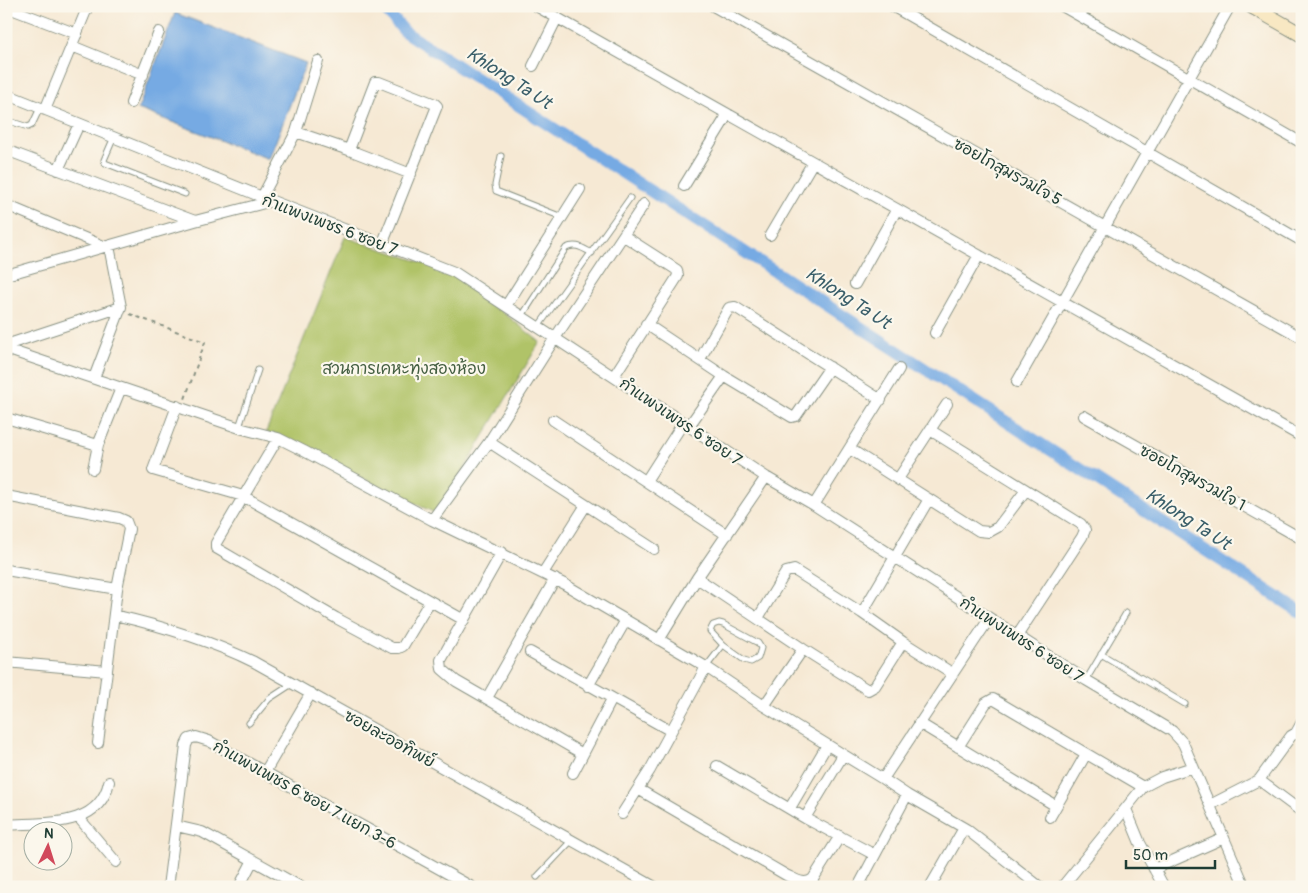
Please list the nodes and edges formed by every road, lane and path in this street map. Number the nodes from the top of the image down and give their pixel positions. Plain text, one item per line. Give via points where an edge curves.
1 (88, 6) edge
2 (536, 6) edge
3 (714, 6) edge
4 (892, 6) edge
5 (1062, 6) edge
6 (1230, 6) edge
7 (1252, 6) edge
8 (6, 7) edge
9 (22, 10) edge
10 (557, 18) junction
11 (159, 32) dead end
12 (77, 34) junction
13 (1302, 35) edge
14 (72, 46) junction
15 (318, 61) dead end
16 (533, 66) dead end
17 (143, 75) junction
18 (1189, 79) junction
19 (6, 94) edge
20 (131, 103) dead end
21 (43, 109) junction
22 (728, 114) junction
23 (6, 120) edge
24 (79, 124) junction
25 (296, 132) junction
26 (114, 137) junction
27 (1302, 143) edge
28 (6, 150) edge
29 (349, 150) junction
30 (1147, 153) junction
31 (501, 156) dead end
32 (813, 162) junction
33 (58, 170) junction
34 (411, 174) junction
35 (684, 186) dead end
36 (580, 190) dead end
37 (185, 194) dead end
38 (262, 197) junction
39 (630, 198) dead end
40 (272, 201) junction
41 (644, 204) dead end
42 (6, 205) edge
43 (897, 209) junction
44 (563, 217) junction
45 (195, 221) junction
46 (1105, 226) junction
47 (770, 235) dead end
48 (624, 236) junction
49 (1302, 241) edge
50 (382, 245) junction
51 (107, 247) junction
52 (592, 253) junction
53 (979, 255) junction
54 (7, 274) edge
55 (856, 284) dead end
56 (1062, 302) junction
57 (506, 306) junction
58 (120, 309) junction
59 (522, 316) junction
60 (646, 324) junction
61 (538, 327) junction
62 (935, 333) dead end
63 (555, 338) junction
64 (1302, 338) edge
65 (6, 347) edge
66 (700, 359) junction
67 (830, 367) junction
68 (899, 369) dead end
69 (258, 370) dead end
70 (614, 376) junction
71 (724, 376) junction
72 (94, 378) junction
73 (1017, 382) dead end
74 (121, 388) junction
75 (881, 400) junction
76 (947, 404) dead end
77 (179, 407) junction
78 (1084, 416) dead end
79 (6, 418) edge
80 (553, 420) dead end
81 (686, 425) junction
82 (239, 427) junction
83 (930, 430) junction
84 (1302, 437) edge
85 (278, 438) junction
86 (489, 442) junction
87 (98, 445) junction
88 (850, 449) junction
89 (93, 469) dead end
90 (766, 476) junction
91 (898, 479) junction
92 (646, 482) junction
93 (1026, 490) junction
94 (6, 496) edge
95 (243, 496) junction
96 (930, 500) junction
97 (586, 505) junction
98 (814, 505) junction
99 (432, 520) junction
100 (727, 535) junction
101 (1302, 539) edge
102 (654, 549) dead end
103 (502, 552) junction
104 (895, 557) junction
105 (6, 570) edge
106 (543, 573) junction
107 (697, 578) junction
108 (555, 579) junction
109 (117, 589) junction
110 (430, 601) junction
111 (1126, 612) dead end
112 (862, 613) junction
113 (114, 615) junction
114 (758, 618) junction
115 (989, 619) junction
116 (464, 620) junction
117 (626, 620) junction
118 (1018, 636) junction
119 (659, 640) junction
120 (903, 642) junction
121 (723, 645) junction
122 (803, 649) junction
123 (530, 652) dead end
124 (1102, 654) junction
125 (6, 662) edge
126 (706, 667) junction
127 (107, 671) junction
128 (952, 673) junction
129 (1086, 680) junction
130 (292, 684) junction
131 (588, 686) junction
132 (311, 694) junction
133 (487, 698) junction
134 (612, 699) junction
135 (1185, 704) dead end
136 (764, 706) junction
137 (1302, 722) edge
138 (249, 723) dead end
139 (919, 723) junction
140 (671, 731) junction
141 (1299, 735) edge
142 (98, 743) dead end
143 (827, 745) junction
144 (958, 747) junction
145 (584, 754) junction
146 (1086, 754) junction
147 (843, 755) junction
148 (717, 766) dead end
149 (1193, 767) junction
150 (265, 772) junction
151 (573, 773) dead end
152 (883, 779) junction
153 (1258, 780) junction
154 (109, 782) dead end
155 (1143, 787) junction
156 (638, 788) junction
157 (907, 795) junction
158 (1210, 805) junction
159 (1056, 806) junction
160 (790, 808) junction
161 (1126, 809) junction
162 (1302, 812) edge
163 (622, 814) dead end
164 (1050, 817) dead end
165 (79, 818) junction
166 (805, 818) junction
167 (6, 825) edge
168 (176, 826) junction
169 (964, 828) junction
170 (840, 836) junction
171 (1224, 838) junction
172 (572, 840) junction
173 (875, 855) junction
174 (253, 860) junction
175 (116, 862) dead end
176 (1154, 869) junction
177 (537, 877) dead end
178 (168, 887) edge
179 (240, 887) edge
180 (301, 887) edge
181 (472, 887) edge
182 (655, 887) edge
183 (858, 887) edge
184 (930, 887) edge
185 (1040, 887) edge
186 (1062, 887) edge
187 (1164, 887) edge
188 (1245, 887) edge

1 - 12 street
2 - 10 street
3 - 46 street, ซอยโกสุมรวมใจ 5
4 - 30 street
5 - 18 street
6 - 18 street
7 - 13 street
8 - 9 street
9 - 12 street
10 - 16 street
10 - 22 street
11 - 17 street
12 - 14 street
14 - 17 street
14 - 21 street
15 - 25 street
17 - 20 street
18 - 27 street
18 - 30 street
19 - 21 street, กำแพงเพชร 6 ซอย 7
21 - 23 lane via 28,127
21 - 24 street, กำแพงเพชร 6 ซอย 7
22 - 32 street
22 - 35 street
24 - 26 street, กำแพงเพชร 6 ซอย 7
24 - 33 street
25 - 29 street
25 - 38 street
26 - 37 lane via 105,163
26 - 38 street, กำแพงเพชร 6 ซอย 7
28 - 33 street
29 - 34 street
29 - 34 street via 375,82 436,104 437,109
30 - 46 street
30 - 49 street
31 - 44 lane via 496,191
32 - 43 street
32 - 47 street
33 - 45 street
34 - 50 street
36 - 44 street
38 - 40 street, กำแพงเพชร 6 ซอย 7
39 - 52 lane
40 - 45 street
40 - 50 street, กำแพงเพชร 6 ซอย 7
41 - 48 street
42 - 51 street
43 - 53 street
43 - 55 street
44 - 57 street
45 - 51 street
46 - 56 street
46 - 64 street, ซอยโกสุมรวมใจ 5
48 - 60 street via 678,272
48 - 63 street
50 - 57 street, กำแพงเพชร 6 ซอย 7 via 454,272
51 - 54 street
51 - 58 street via 121,300
52 - 59 lane via 578,245 566,248
52 - 61 lane
53 - 56 street
53 - 62 street
56 - 73 street
56 - 84 street
57 - 59 street, กำแพงเพชร 6 ซอย 7
58 - 65 street
58 - 72 street
58 - 77 path via 204,342
59 - 61 street, กำแพงเพชร 6 ซอย 7
60 - 66 street
60 - 70 street
61 - 63 street, กำแพงเพชร 6 ซอย 7
63 - 70 street, กำแพงเพชร 6 ซอย 7
63 - 86 street
65 - 72 street
66 - 67 street via 732,306
66 - 71 street
67 - 71 street via 796,416 792,417
67 - 75 street
68 - 75 street
69 - 82 lane
70 - 81 street, กำแพงเพชร 6 ซอย 7
71 - 81 street
72 - 74 street
74 - 77 street
74 - 87 street
75 - 88 street
76 - 83 street
77 - 82 street
77 - 95 street via 153,470
78 - 101 street, ซอยโกสุมรวมใจ 1
79 - 87 street
80 - 92 street
81 - 90 street, กำแพงเพชร 6 ซอย 7
81 - 92 street
82 - 85 street
83 - 91 street
83 - 93 street
85 - 95 street
85 - 99 street
86 - 97 street
86 - 99 street
87 - 89 street
88 - 91 street
88 - 98 street
90 - 98 street, กำแพงเพชร 6 ซอย 7
90 - 100 street
91 - 96 street
92 - 100 street
93 - 96 street via 998,526 989,532 979,531
93 - 118 street via 1082,524 1085,530
94 - 109 street via 126,521 129,529
95 - 110 street
95 - 110 street via 216,548 336,618 392,648 399,648
96 - 104 street
97 - 102 street
97 - 106 street
98 - 104 street, กำแพงเพชร 6 ซอย 7
99 - 103 street
100 - 107 street
103 - 106 street
103 - 116 street
104 - 112 street
104 - 115 street, กำแพงเพชร 6 ซอย 7
105 - 109 street
106 - 108 street
107 - 114 street
107 - 119 street
108 - 117 street
108 - 133 street
109 - 113 street
110 - 116 street
111 - 124 lane
112 - 114 street via 790,570
112 - 120 street
113 - 127 street
113 - 130 street, ซอยละออทิพย์ via 214,645
114 - 122 street
115 - 118 street, กำแพงเพชร 6 ซอย 7
115 - 128 street
116 - 133 street via 440,665 456,681
117 - 119 street
117 - 131 street
118 - 129 street, กำแพงเพชร 6 ซอย 7
119 - 126 street
120 - 122 street via 875,686 868,690
120 - 128 street
121 - 121 lane via 710,631 713,625 724,624 758,643 761,648 758,658 751,662
121 - 126 lane
122 - 136 street
123 - 131 street
124 - 129 lane
124 - 135 lane
125 - 127 street
126 - 136 street
126 - 140 street
127 - 142 street
128 - 139 street
129 - 149 street, กำแพงเพชร 6 ซอย 7 via 1172,731 1182,742
130 - 132 street, ซอยละออทิพย์
130 - 138 lane via 269,699
131 - 134 street
132 - 150 street
132 - 172 street, ซอยละออทิพย์
133 - 145 street
134 - 140 street
134 - 145 street
136 - 143 street
137 - 141 street
139 - 144 street
139 - 152 street
140 - 156 street
141 - 153 street via 1291,736
143 - 147 street
143 - 160 street
144 - 146 street via 986,703 993,699
144 - 159 street
145 - 151 street
146 - 155 street
146 - 159 street
147 - 152 street
147 - 166 street
148 - 160 street
149 - 155 street
149 - 158 street, กำแพงเพชร 6 ซอย 7
150 - 168 street, กำแพงเพชร 6 ซอย 7 แยก 3-6 via 203,738 189,739
150 - 181 street, กำแพงเพชร 6 ซอย 7 แยก 3-6
152 - 157 street
153 - 158 street
153 - 162 street
154 - 165 street via 102,801 90,813
155 - 161 street
156 - 163 street
156 - 170 street via 801,882 813,880
157 - 169 street
157 - 173 street
158 - 171 street, กำแพงเพชร 6 ซอย 7
159 - 164 street
160 - 166 street
161 - 176 street
161 - 186 street
165 - 167 street
165 - 175 street
166 - 170 street
168 - 174 street via 202,832
168 - 178 street, กำแพงเพชร 6 ซอย 7 แยก 3-6
169 - 184 street
169 - 185 street
170 - 173 street
171 - 176 street
171 - 188 street, กำแพงเพชร 6 ซอย 7
172 - 177 lane
172 - 182 street, ซอยละออทิพย์
173 - 183 street
174 - 179 street
174 - 180 street
176 - 187 street

